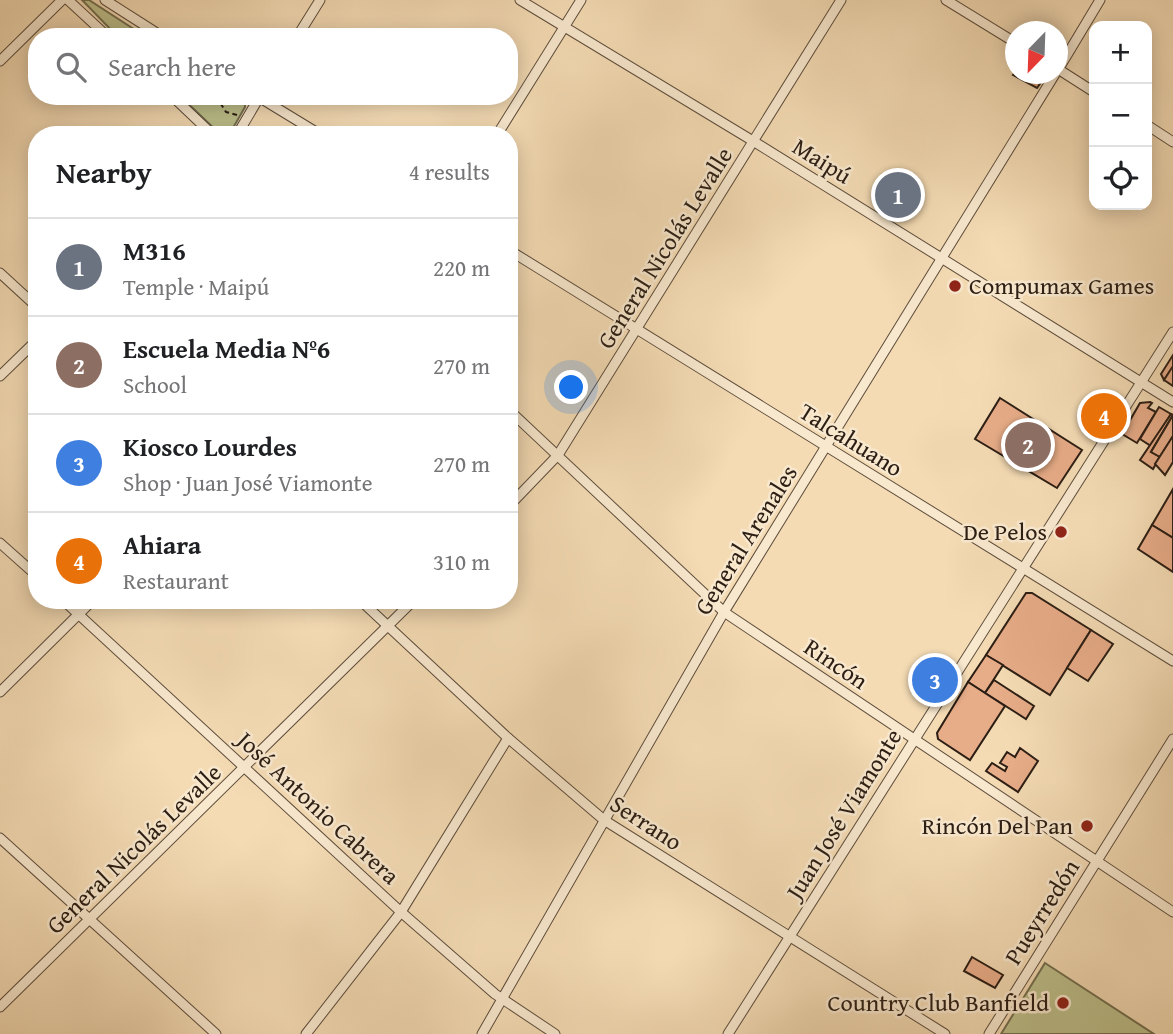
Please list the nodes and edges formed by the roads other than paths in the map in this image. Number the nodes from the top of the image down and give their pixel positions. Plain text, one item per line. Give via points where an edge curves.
1 (62, 0) edge
2 (68, 0) edge
3 (105, 0) edge
4 (320, 0) edge
5 (520, 0) edge
6 (581, 0) edge
7 (841, 0) edge
8 (946, 0) edge
9 (1100, 0) edge
10 (564, 27) junction
11 (34, 28) edge
12 (98, 28) edge
13 (149, 28) edge
14 (303, 28) edge
15 (28, 33) edge
16 (1005, 36) edge
17 (1068, 53) edge
18 (0, 61) edge
19 (1068, 77) edge
20 (1049, 84) edge
21 (1089, 89) edge
22 (518, 102) edge
23 (182, 105) edge
24 (254, 105) edge
25 (272, 105) edge
26 (516, 105) edge
27 (204, 126) edge
28 (242, 126) edge
29 (306, 126) edge
30 (504, 126) edge
31 (1152, 128) edge
32 (753, 141) junction
33 (1173, 142) edge
34 (518, 256) edge
35 (942, 258) junction
36 (0, 273) edge
37 (28, 299) edge
38 (637, 330) junction
39 (1173, 332) edge
40 (28, 350) edge
41 (0, 376) edge
42 (1141, 383) junction
43 (1173, 402) edge
44 (518, 418) edge
45 (826, 448) junction
46 (558, 455) junction
47 (518, 497) edge
48 (0, 543) edge
49 (28, 568) edge
50 (1025, 569) junction
51 (73, 609) edge
52 (84, 609) edge
53 (370, 609) edge
54 (405, 609) edge
55 (724, 612) junction
56 (79, 614) junction
57 (388, 626) junction
58 (1173, 661) edge
59 (0, 692) edge
60 (508, 738) junction
61 (914, 740) junction
62 (1173, 740) edge
63 (246, 766) junction
64 (604, 821) junction
65 (0, 838) edge
66 (1097, 861) junction
67 (401, 912) junction
68 (1173, 912) edge
69 (90, 919) junction
70 (790, 936) junction
71 (502, 999) junction
72 (0, 1007) edge
73 (216, 1034) edge
74 (306, 1034) edge
75 (482, 1034) edge
76 (555, 1034) edge
77 (728, 1034) edge
78 (945, 1034) edge
79 (989, 1034) edge

1 - 11 street
2 - 12 street
3 - 13 street
4 - 14 street
5 - 10 street, Maipú
6 - 10 street
7 - 32 street, General Nicolás Levalle
8 - 16 street
9 - 17 street, General Arenales
10 - 22 street
10 - 32 street, Maipú
15 - 18 street
19 - 21 street
20 - 35 street, General Arenales
23 - 27 street
24 - 28 street
25 - 29 street
26 - 30 street
31 - 33 street
32 - 35 street, Maipú
32 - 38 street, General Nicolás Levalle
34 - 38 street, Talcahuano
35 - 42 street, Maipú
35 - 45 street, General Arenales
36 - 37 street
38 - 45 street, Talcahuano
38 - 46 street, General Nicolás Levalle
39 - 42 street, Juan José Viamonte
40 - 41 street
42 - 43 street, Maipú
42 - 50 street, Juan José Viamonte
44 - 46 street, Rincón
45 - 50 street, Talcahuano
45 - 55 street, General Arenales
46 - 47 street, General Nicolás Levalle
46 - 55 street, Rincón
48 - 49 street
50 - 58 street, Talcahuano
50 - 61 street, Juan José Viamonte
51 - 56 street, José Antonio Cabrera
52 - 56 street
53 - 57 street, Serrano
54 - 57 street, General Nicolás Levalle
55 - 61 street, Rincón
55 - 64 street, General Arenales
56 - 59 street
56 - 63 street, José Antonio Cabrera
57 - 60 street, Serrano
57 - 63 street, General Nicolás Levalle
60 - 64 street, Serrano
60 - 67 street
61 - 66 street, Rincón
61 - 70 street, Juan José Viamonte
62 - 66 street, Pueyrredón
63 - 67 street, José Antonio Cabrera
63 - 69 street, General Nicolás Levalle
64 - 70 street, Serrano
64 - 71 street, General Arenales
65 - 69 street
66 - 68 street, Rincón
66 - 79 street, Pueyrredón
67 - 71 street, José Antonio Cabrera
67 - 74 street
69 - 72 street, General Nicolás Levalle
69 - 73 street
70 - 77 street, Juan José Viamonte
70 - 78 street, Serrano
71 - 75 street, General Arenales
71 - 76 street, José Antonio Cabrera

